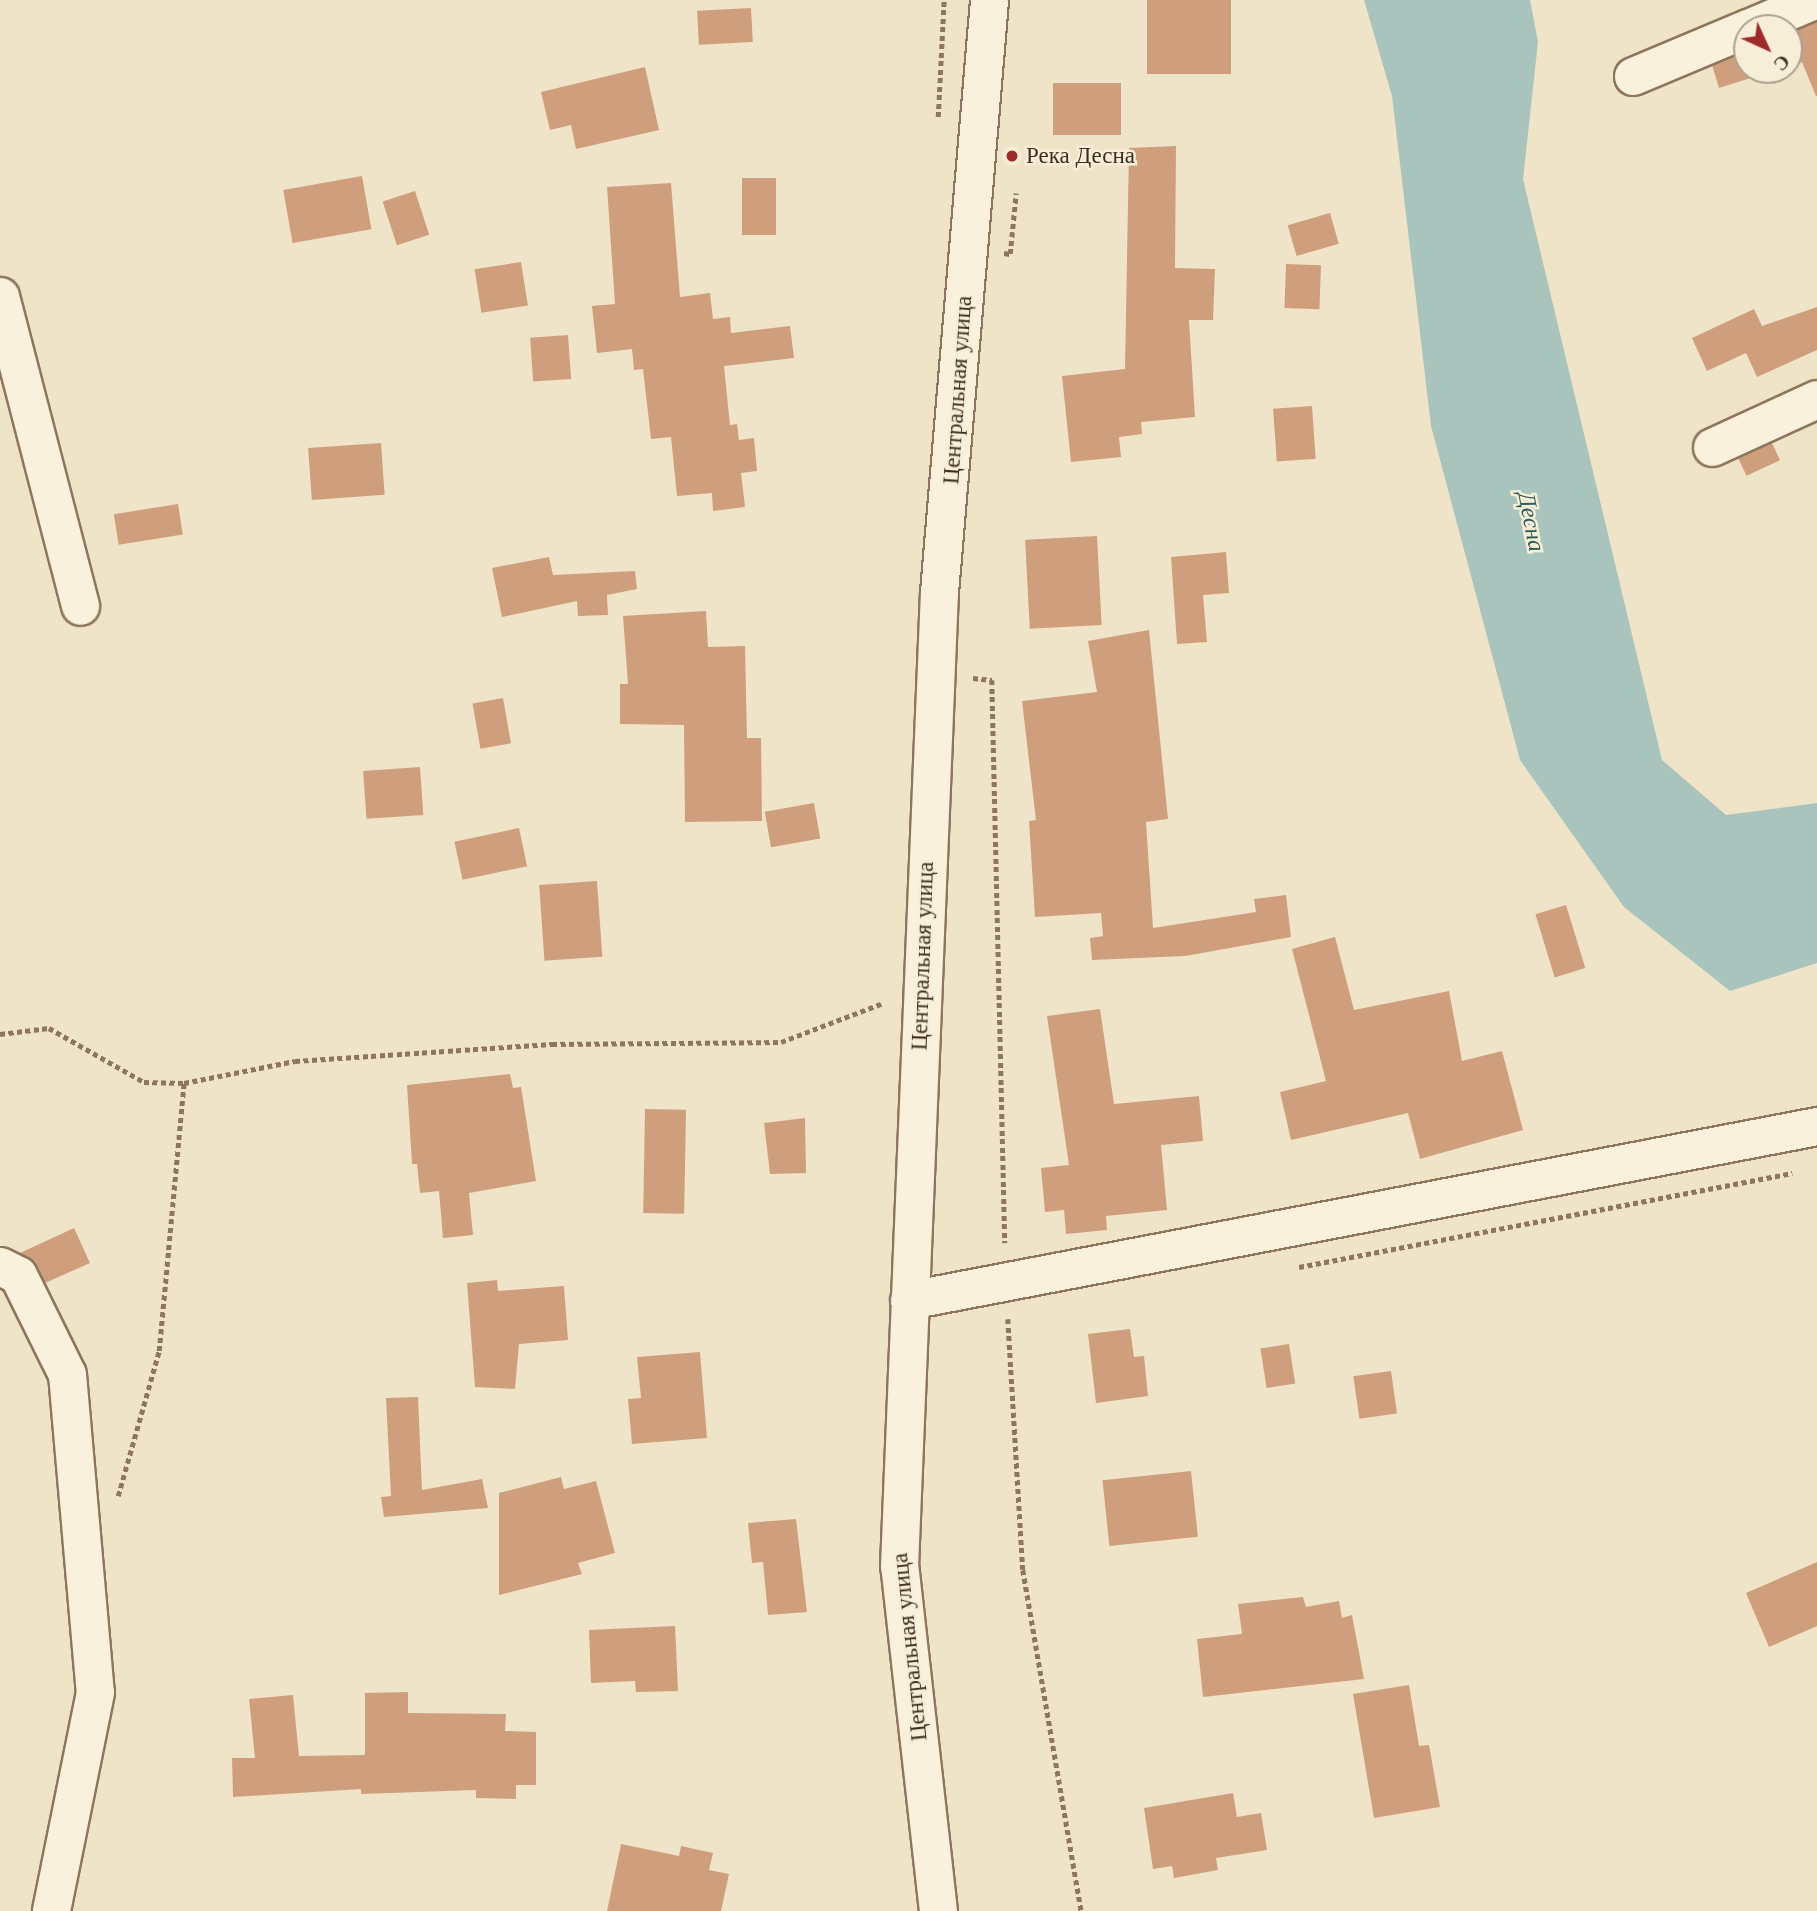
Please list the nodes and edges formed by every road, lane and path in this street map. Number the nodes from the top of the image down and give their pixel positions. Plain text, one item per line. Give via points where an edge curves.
1 (989, 0) edge
2 (1814, 0) edge
3 (1780, 14) edge
4 (1733, 34) edge
5 (1633, 76) dead end
6 (0, 296) edge
7 (1817, 399) edge
8 (1713, 447) dead end
9 (80, 606) dead end
10 (887, 1001) dead end
11 (0, 1034) edge
12 (184, 1083) junction
13 (1817, 1126) edge
14 (0, 1266) edge
15 (909, 1300) junction
16 (1007, 1312) dead end
17 (80, 1523) junction
18 (51, 1911) edge
19 (938, 1911) edge
20 (1081, 1911) edge

1 - 15 street, Центральная улица via 939,593
2 - 3 street
4 - 5 street
6 - 9 street
7 - 8 street
10 - 12 path via 781,1042 552,1044 295,1061
11 - 12 path via 49,1028 144,1082
12 - 17 path via 159,1351 114,1509
13 - 15 street
14 - 17 street via 18,1275 67,1374
15 - 19 street, Центральная улица via 899,1566
16 - 20 path via 1023,1570
17 - 18 street via 95,1692

